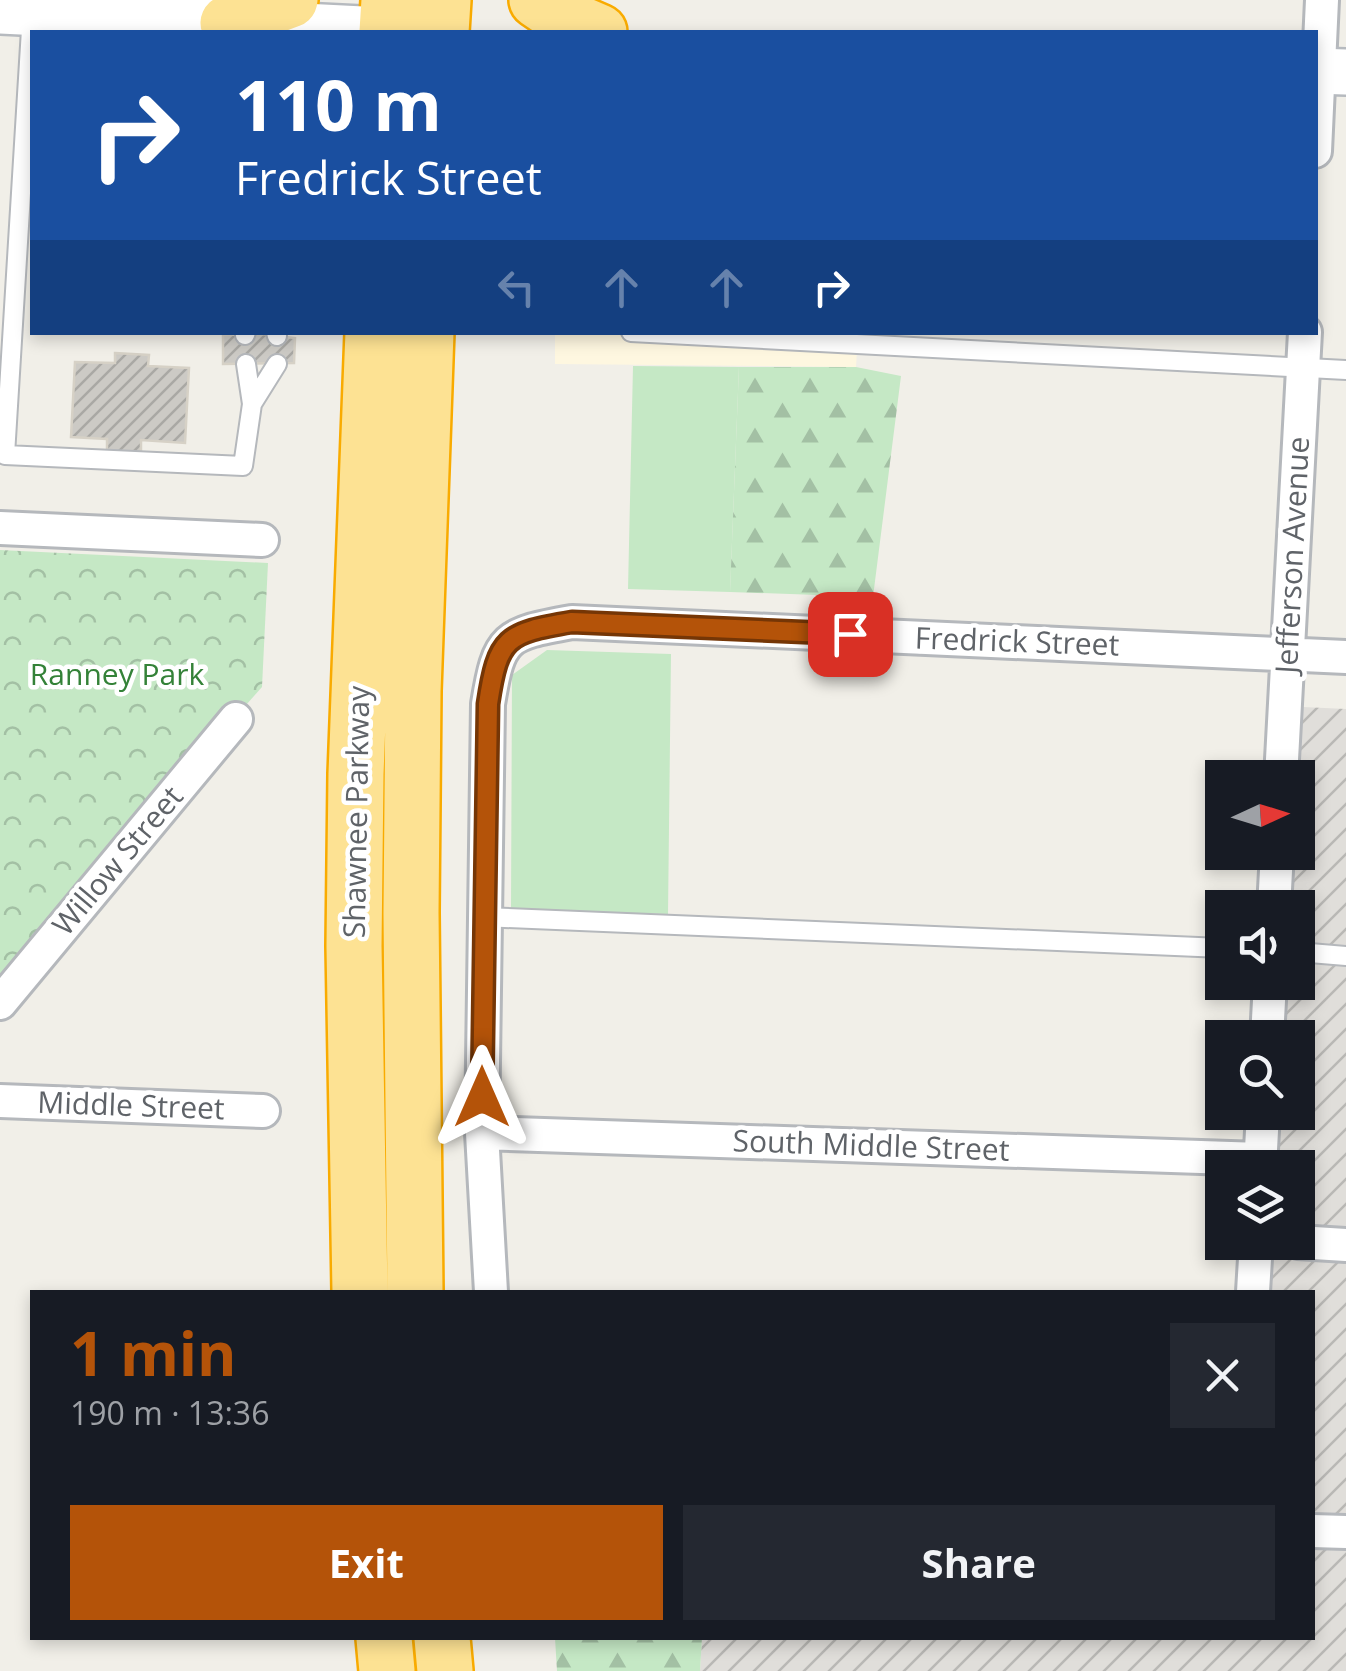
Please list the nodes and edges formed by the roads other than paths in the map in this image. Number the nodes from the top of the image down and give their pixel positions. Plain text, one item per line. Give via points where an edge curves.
1 (290, 0) edge
2 (442, 0) edge
3 (538, 0) edge
4 (1322, 0) edge
5 (16, 12) edge
6 (388, 21) edge
7 (167, 26) edge
8 (239, 28) edge
9 (432, 30) edge
10 (442, 30) edge
11 (595, 30) edge
12 (1326, 71) edge
13 (30, 109) edge
14 (1318, 129) edge
15 (24, 300) edge
16 (373, 335) edge
17 (426, 335) edge
18 (737, 335) edge
19 (1305, 335) edge
20 (772, 336) edge
21 (246, 364) dead end
22 (277, 364) dead end
23 (1303, 368) junction
24 (1346, 370) edge
25 (252, 404) junction
26 (0, 528) edge
27 (262, 540) dead end
28 (1287, 653) junction
29 (1346, 658) edge
30 (236, 718) dead end
31 (1282, 760) edge
32 (484, 917) junction
33 (1205, 947) edge
34 (1315, 953) edge
35 (1346, 956) edge
36 (0, 1002) edge
37 (0, 1100) edge
38 (263, 1111) dead end
39 (482, 1133) junction
40 (1205, 1161) edge
41 (1315, 1243) edge
42 (1346, 1245) edge
43 (1255, 1260) edge
44 (360, 1290) edge
45 (415, 1290) edge
46 (491, 1290) edge
47 (1253, 1290) edge
48 (1315, 1530) edge
49 (1346, 1532) edge
50 (384, 1640) edge
51 (442, 1640) edge
52 (387, 1671) edge
53 (445, 1671) edge

1 - 8 highway
2 - 10 highway
3 - 11 highway
4 - 12 street
5 - 7 street
5 - 13 lane
6 - 8 street
6 - 9 street
7 - 8 street
12 - 14 street
13 - 15 lane
15 - 25 lane via 6,455 243,466
16 - 44 highway, Shawnee Parkway via 356,794
17 - 45 highway, Shawnee Parkway via 412,784
18 - 20 lane
19 - 23 street, Jefferson Avenue
20 - 23 lane
21 - 25 lane
22 - 25 lane
23 - 24 lane
23 - 28 street, Jefferson Avenue
26 - 27 street
28 - 29 street, Fredrick Street
28 - 31 street, Jefferson Avenue
28 - 32 street, Fredrick Street via 572,622 541,628 511,638 495,659 488,704
30 - 36 street, Willow Street
32 - 33 lane
32 - 39 street
34 - 35 lane
37 - 38 street, Middle Street
39 - 40 street, South Middle Street
39 - 46 street
41 - 42 street
43 - 47 street
48 - 49 street
50 - 52 highway
51 - 53 highway

